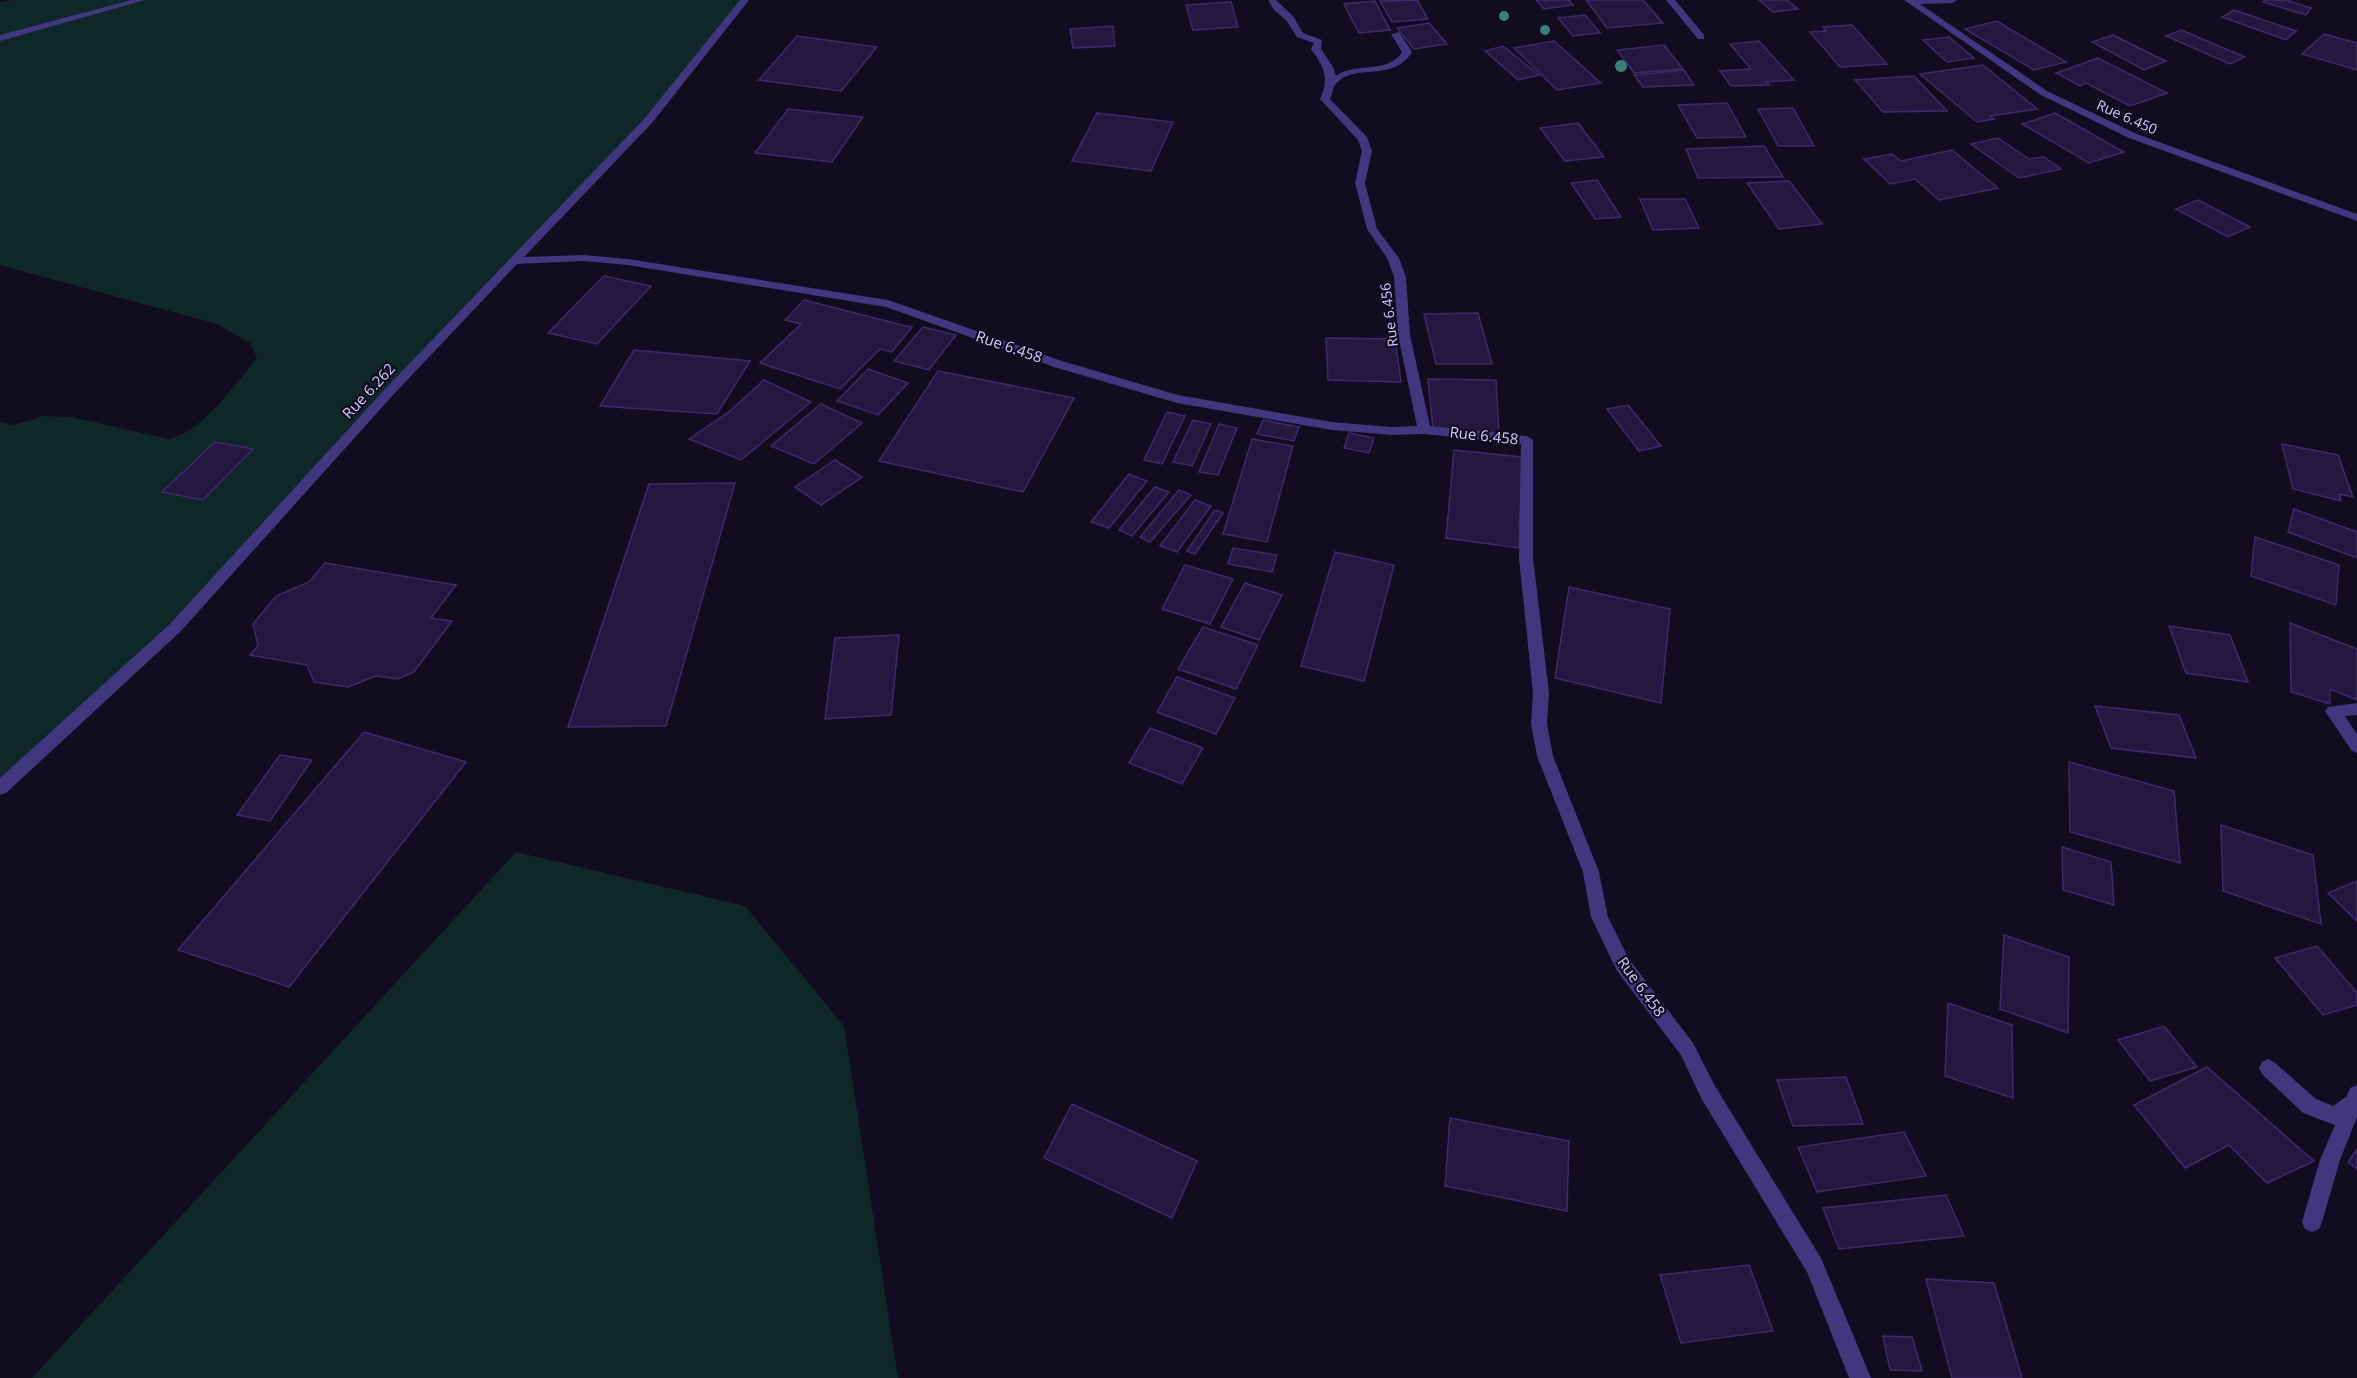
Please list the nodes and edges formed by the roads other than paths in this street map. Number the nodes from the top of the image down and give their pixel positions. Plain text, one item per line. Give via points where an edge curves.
1 (141, 0) edge
2 (745, 0) edge
3 (1272, 0) edge
4 (1670, 0) edge
5 (1953, 0) edge
6 (1909, 1) edge
7 (1396, 34) dead end
8 (1701, 37) dead end
9 (0, 38) edge
10 (1333, 83) junction
11 (2357, 218) edge
12 (516, 261) junction
13 (1424, 430) junction
14 (2357, 709) edge
15 (2357, 747) edge
16 (0, 788) edge
17 (2268, 1068) dead end
18 (2355, 1096) edge
19 (2312, 1222) dead end
20 (1860, 1378) edge

1 - 9 street
2 - 12 street, Rue 6.262 via 648,121
3 - 10 street, Rue 6.456 via 1300,35 1318,42 1316,49 1330,66
4 - 8 street
5 - 6 street
6 - 11 street, Rue 6.450 via 2043,93 2133,136
7 - 10 street via 1407,52 1400,62 1345,74
10 - 13 street, Rue 6.456 via 1325,99 1363,140 1367,151 1360,183 1372,229 1393,258 1400,277 1404,335
12 - 13 street, Rue 6.458 via 584,258 628,262 888,304 1058,364 1177,399 1332,426
12 - 16 street, Rue 6.262 via 390,391 175,628
13 - 20 street, Rue 6.458 via 1527,440 1526,558 1541,693 1539,724 1545,756 1591,872 1600,917 1623,965 1688,1049 1708,1092 1814,1265
14 - 15 street via 2333,711
17 - 18 street via 2310,1106 2336,1116
18 - 19 street

